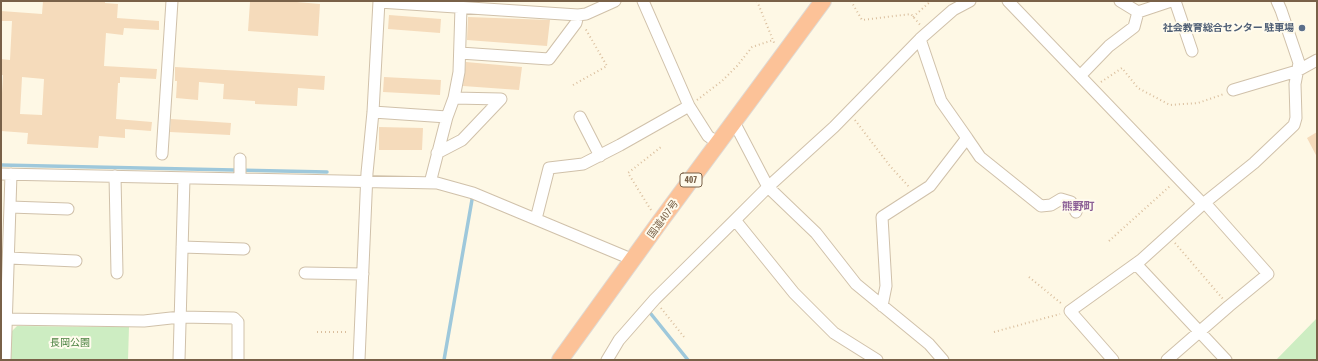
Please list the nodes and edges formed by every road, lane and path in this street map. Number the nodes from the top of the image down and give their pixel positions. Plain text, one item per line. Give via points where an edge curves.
1 (172, 1) edge
2 (379, 1) edge
3 (615, 1) edge
4 (643, 1) edge
5 (757, 1) edge
6 (823, 1) edge
7 (851, 1) edge
8 (931, 1) edge
9 (970, 1) edge
10 (1008, 1) edge
11 (1120, 1) edge
12 (1171, 1) edge
13 (1175, 1) edge
14 (1277, 1) edge
15 (461, 7) junction
16 (1138, 12) junction
17 (578, 15) junction
18 (913, 16) junction
19 (923, 36) junction
20 (773, 40) junction
21 (1192, 51) dead end
22 (460, 53) junction
23 (780, 59) junction
24 (1317, 60) edge
25 (1297, 71) junction
26 (1080, 76) junction
27 (573, 85) dead end
28 (1092, 88) junction
29 (1233, 90) joint
30 (454, 98) junction
31 (689, 106) junction
32 (373, 112) junction
33 (849, 112) junction
34 (447, 118) junction
35 (580, 118) dead end
36 (734, 122) junction
37 (967, 138) junction
38 (718, 144) junction
39 (661, 147) dead end
40 (438, 153) junction
41 (162, 154) dead end
42 (600, 156) junction
43 (240, 159) dead end
44 (6, 174) edge
45 (115, 176) junction
46 (184, 178) junction
47 (1178, 178) junction
48 (240, 179) junction
49 (367, 181) junction
50 (430, 183) junction
51 (768, 187) junction
52 (916, 195) junction
53 (1204, 204) junction
54 (10, 207) junction
55 (68, 209) dead end
56 (1076, 212) dead end
57 (536, 219) junction
58 (735, 220) junction
59 (659, 223) junction
60 (1168, 236) junction
61 (1109, 241) dead end
62 (182, 247) junction
63 (244, 249) dead end
64 (9, 258) junction
65 (76, 261) dead end
66 (632, 261) junction
67 (1136, 264) junction
68 (117, 273) dead end
69 (305, 273) dead end
70 (363, 274) junction
71 (1029, 277) dead end
72 (654, 299) junction
73 (882, 306) junction
74 (1229, 306) junction
75 (1070, 311) junction
76 (180, 317) junction
77 (4, 320) edge
78 (317, 332) dead end
79 (360, 332) junction
80 (994, 332) dead end
81 (1200, 332) junction
82 (684, 337) dead end
83 (5, 360) edge
84 (179, 360) edge
85 (238, 360) edge
86 (359, 360) edge
87 (560, 360) edge
88 (607, 360) edge
89 (877, 360) edge
90 (942, 360) edge
91 (1112, 360) edge
92 (1167, 360) edge
93 (1226, 360) edge

1 - 41 street
2 - 15 street
2 - 32 street
3 - 17 street
4 - 31 street
5 - 20 path
6 - 23 highway, 国道407号 / 407
7 - 18 path via 862,20 911,14
8 - 18 path
9 - 19 street via 953,10
10 - 26 street
11 - 16 street
12 - 16 street
13 - 21 street
14 - 25 street via 1299,63
15 - 17 street
15 - 22 street
16 - 26 street via 1134,27 1109,46
17 - 22 street via 576,23 549,59
17 - 27 path via 607,66
18 - 19 path
19 - 33 street
19 - 37 street via 941,101
20 - 23 path
20 - 31 path via 752,47 722,81
22 - 30 street
23 - 36 highway, 国道407号 / 407
24 - 25 street
25 - 29 street
25 - 53 street via 1294,125 1254,163
26 - 28 street
28 - 29 path via 1122,68 1138,88 1170,105 1198,103
28 - 47 street
30 - 34 street
30 - 40 street via 501,99 462,140
31 - 38 street via 708,136
31 - 42 street
32 - 34 street
32 - 49 street
33 - 51 street
33 - 52 path via 890,166
34 - 40 street
35 - 42 street
36 - 38 highway, 国道407号 / 407
36 - 51 street
37 - 52 street via 930,186
37 - 56 street via 980,157 1041,206 1051,205 1061,199 1071,202
38 - 59 highway, 国道407号 / 407
39 - 59 path via 628,173
40 - 50 street
42 - 57 street via 583,164 550,168
43 - 48 street
44 - 45 street
44 - 54 street
45 - 46 street
45 - 68 street
46 - 48 street
46 - 62 street
47 - 53 street
47 - 61 path
48 - 49 street
49 - 50 street
49 - 70 street
50 - 57 street via 473,193
51 - 58 street
51 - 73 street via 816,232 856,284
52 - 73 street via 882,217 886,286
53 - 60 street
53 - 74 street via 1268,274
54 - 55 street
54 - 64 street
57 - 66 street
58 - 72 street
58 - 89 street via 794,294 834,333
59 - 66 highway, 国道407号 / 407
60 - 67 street
60 - 74 path
62 - 63 street
62 - 76 street
64 - 65 street
64 - 77 street
66 - 87 highway, 国道407号 / 407
67 - 75 street
67 - 81 street
69 - 70 street
70 - 79 street
71 - 75 path
72 - 82 path
72 - 88 street via 619,340
73 - 90 street via 929,344
74 - 81 street
75 - 80 path
75 - 91 street
76 - 77 street via 144,321
76 - 84 street
76 - 85 street via 234,318 238,322
77 - 83 street
78 - 79 path
79 - 86 street
81 - 92 street
81 - 93 street

